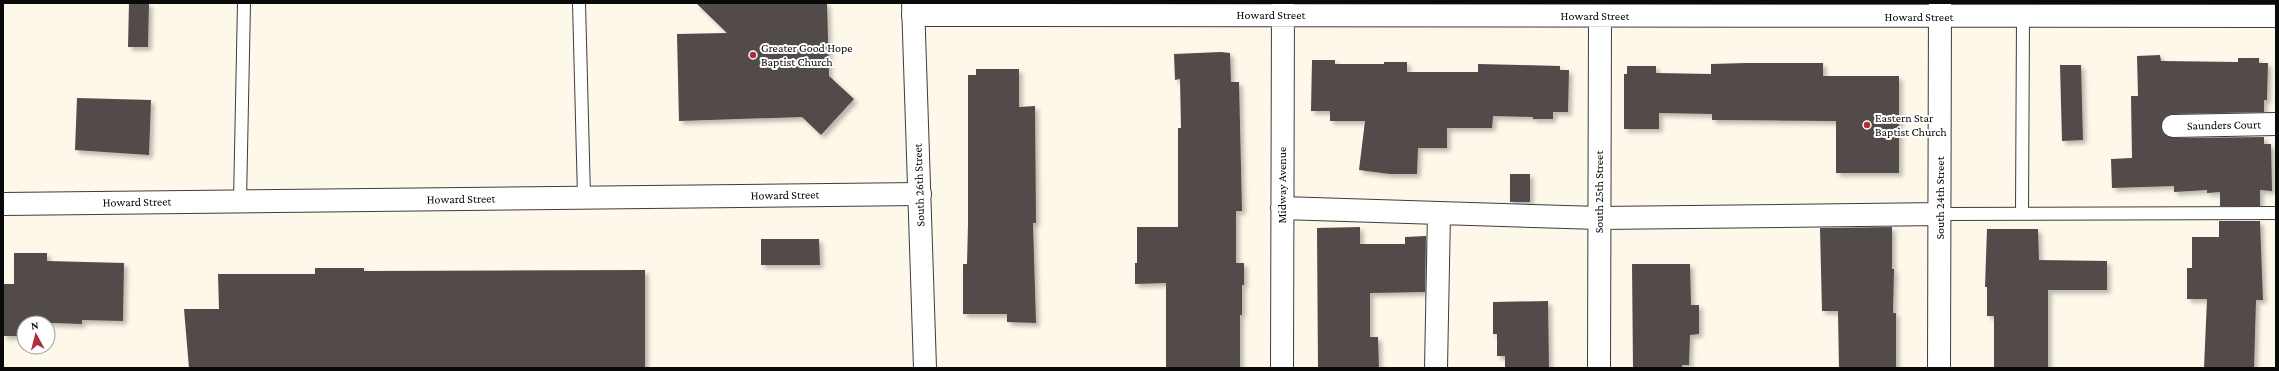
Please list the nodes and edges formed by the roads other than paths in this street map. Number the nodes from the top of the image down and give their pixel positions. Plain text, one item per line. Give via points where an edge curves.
1 (244, 3) edge
2 (578, 3) edge
3 (913, 9) edge
4 (1283, 9) edge
5 (1940, 10) edge
6 (1600, 16) junction
7 (2276, 16) edge
8 (2023, 17) junction
9 (2276, 124) edge
10 (2173, 126) dead end
11 (920, 194) junction
12 (584, 197) junction
13 (240, 201) junction
14 (3, 204) edge
15 (1282, 208) junction
16 (1439, 213) junction
17 (2022, 213) junction
18 (2276, 213) edge
19 (1940, 214) junction
20 (1599, 218) junction
21 (925, 368) edge
22 (1282, 368) edge
23 (1436, 368) edge
24 (1598, 368) edge
25 (1939, 368) edge

1 - 13 lane
2 - 12 lane
3 - 4 street, Howard Street
3 - 11 street, South 26th Street
4 - 6 street, Howard Street
4 - 15 street, Midway Avenue
5 - 6 street, Howard Street
5 - 8 street, Howard Street
5 - 19 street, South 24th Street
6 - 20 street, South 25th Street
7 - 8 street, Howard Street
8 - 17 lane
9 - 10 street, Saunders Court
11 - 12 street, Howard Street
11 - 21 street, South 26th Street
12 - 13 street, Howard Street
13 - 14 street, Howard Street
15 - 16 street
15 - 22 street, Midway Avenue
16 - 20 street
16 - 23 street
17 - 18 lane
17 - 19 lane
19 - 20 street
19 - 25 street, South 24th Street
20 - 24 street, South 25th Street

